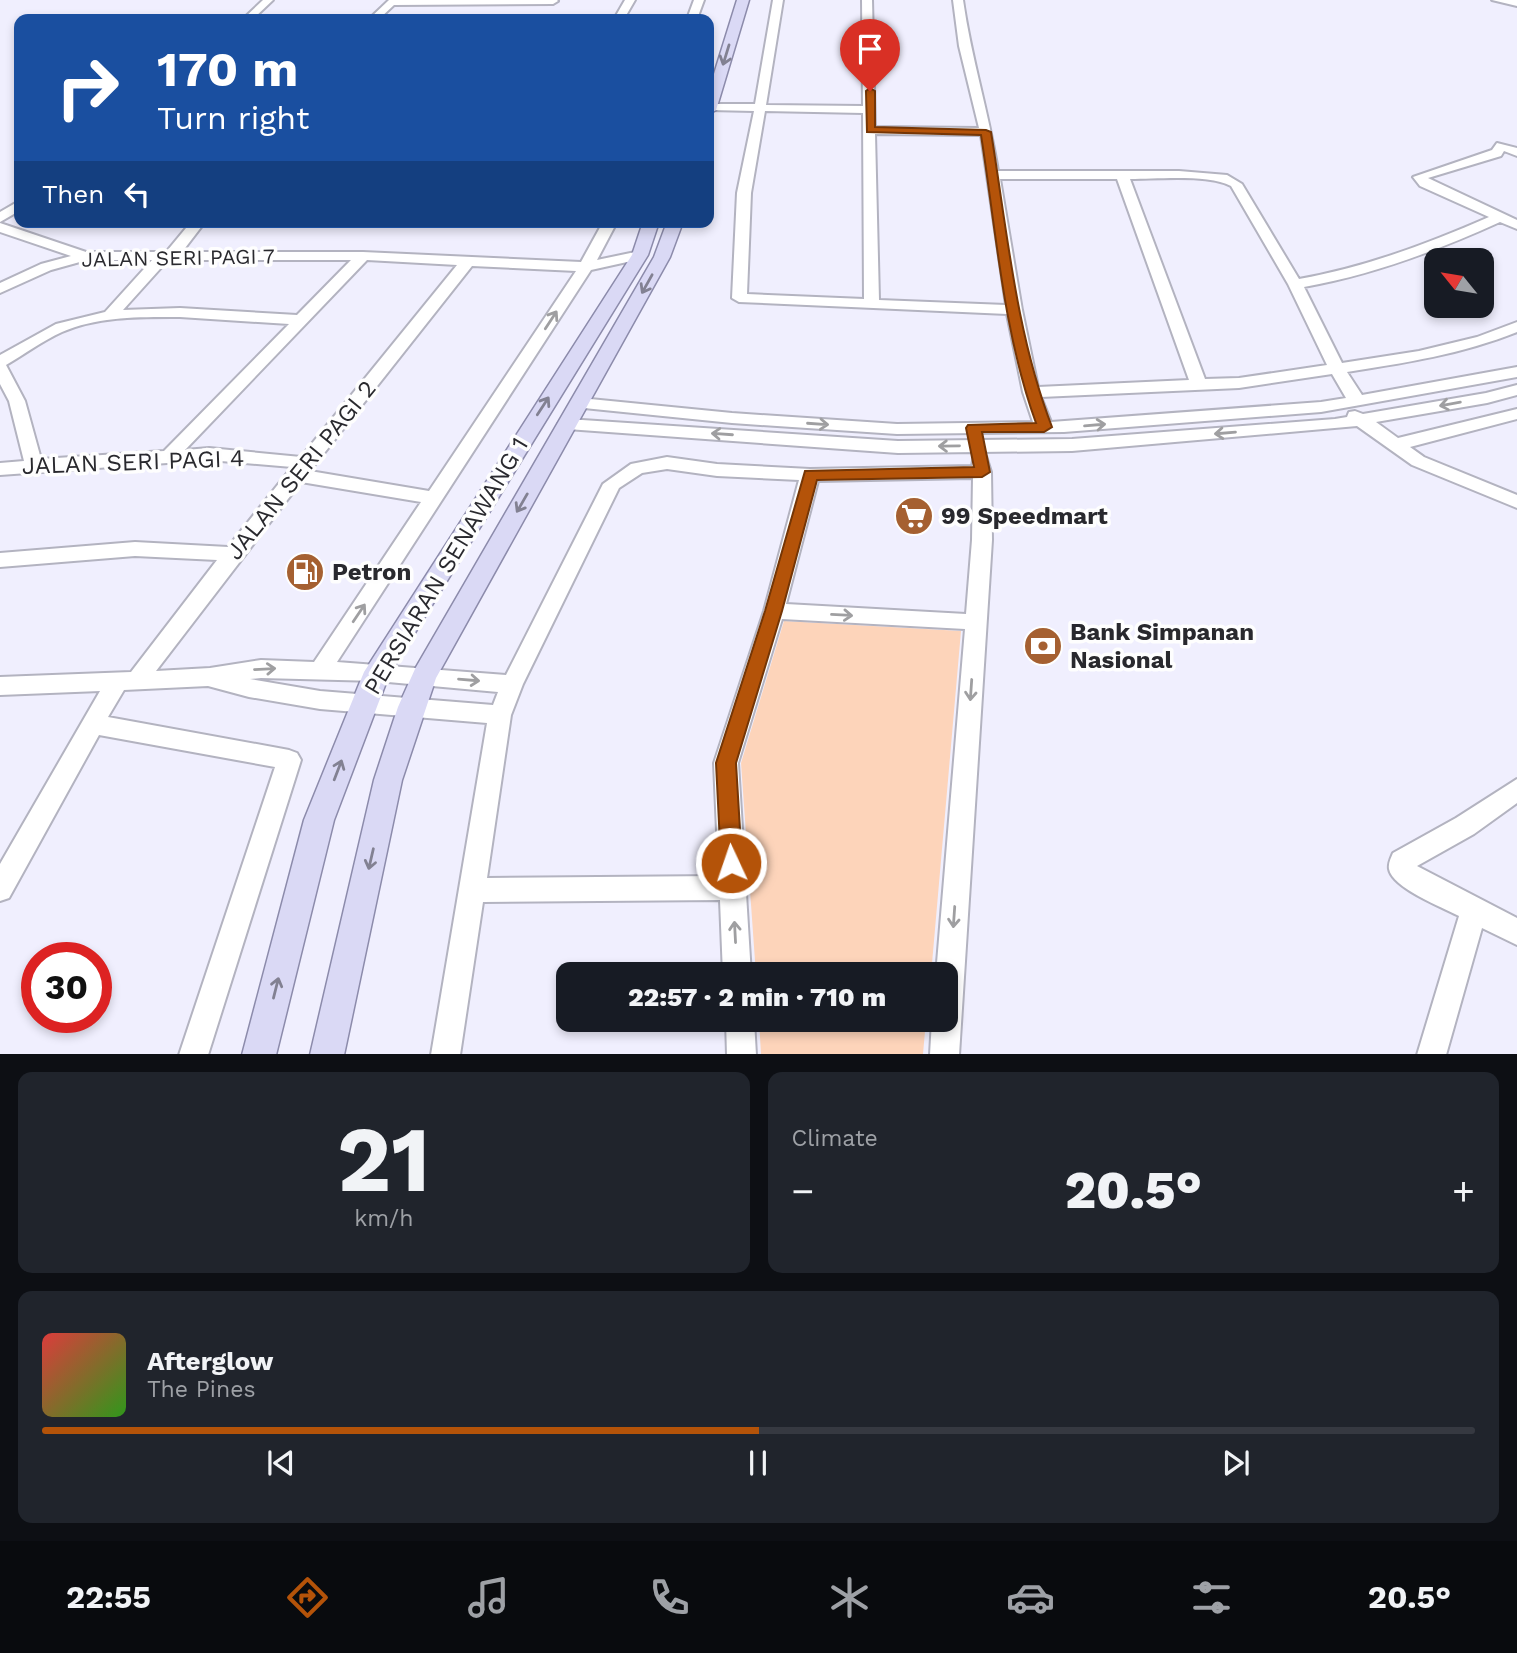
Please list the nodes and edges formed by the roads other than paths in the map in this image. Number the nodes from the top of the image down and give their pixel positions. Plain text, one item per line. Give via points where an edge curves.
1 (268, 0) edge
2 (554, 0) edge
3 (743, 0) edge
4 (778, 0) edge
5 (867, 0) edge
6 (958, 0) edge
7 (1497, 0) edge
8 (393, 1) edge
9 (1517, 3) edge
10 (253, 14) edge
11 (379, 14) edge
12 (714, 93) edge
13 (760, 108) junction
14 (714, 109) edge
15 (870, 110) junction
16 (871, 130) junction
17 (986, 132) junction
18 (1517, 152) edge
19 (1490, 155) junction
20 (1517, 166) edge
21 (993, 175) junction
22 (1122, 175) junction
23 (1500, 217) junction
24 (1517, 225) edge
25 (0, 227) edge
26 (193, 228) edge
27 (607, 228) edge
28 (649, 228) edge
29 (673, 228) edge
30 (168, 255) junction
31 (640, 255) junction
32 (86, 256) junction
33 (363, 256) junction
34 (468, 261) junction
35 (586, 267) junction
36 (1295, 284) junction
37 (0, 289) edge
38 (872, 303) junction
39 (1014, 310) junction
40 (110, 316) junction
41 (302, 320) junction
42 (1517, 327) edge
43 (0, 362) edge
44 (0, 368) edge
45 (1337, 368) junction
46 (1517, 372) edge
47 (1199, 385) junction
48 (1517, 390) edge
49 (1031, 391) junction
50 (1350, 402) junction
51 (580, 403) junction
52 (1517, 414) edge
53 (1359, 420) junction
54 (567, 424) junction
55 (1044, 427) junction
56 (975, 437) junction
57 (1395, 445) junction
58 (169, 456) junction
59 (34, 466) junction
60 (0, 469) edge
61 (303, 469) junction
62 (982, 472) junction
63 (810, 475) junction
64 (434, 498) junction
65 (1517, 502) edge
66 (233, 554) junction
67 (0, 560) edge
68 (774, 611) junction
69 (976, 622) junction
70 (321, 669) junction
71 (377, 672) junction
72 (424, 676) junction
73 (210, 677) junction
74 (127, 681) junction
75 (512, 684) junction
76 (0, 686) edge
77 (363, 704) junction
78 (411, 707) junction
79 (500, 715) junction
80 (92, 724) junction
81 (1517, 790) edge
82 (7, 862) edge
83 (733, 888) junction
84 (0, 889) edge
85 (472, 890) junction
86 (1473, 912) junction
87 (1517, 932) edge
88 (736, 962) edge
89 (951, 962) edge
90 (741, 1032) edge
91 (945, 1032) edge
92 (193, 1054) edge
93 (259, 1054) edge
94 (327, 1054) edge
95 (444, 1054) edge
96 (742, 1054) edge
97 (944, 1054) edge
98 (1431, 1054) edge

1 - 10 street
2 - 8 street
3 -> 12 main road
4 - 13 street
5 - 15 street
6 - 17 street via 964,46
7 - 9 street
8 - 11 street
13 - 14 street
13 - 15 street
13 - 38 street via 744,193 739,298
15 - 16 street
16 - 17 street
16 - 38 street
17 - 21 street
18 - 19 street via 1501,146
19 - 20 street
19 - 23 street via 1419,177
21 - 22 street
21 - 39 street
22 - 36 street via 1227,179 1237,184
22 - 47 street
23 - 24 street
23 - 36 street via 1381,267
25 - 32 street
26 - 30 street
27 - 35 street
28 - 31 main road, PERSIARAN SENAWANG 1
29 -> 51 main road, PERSIARAN SENAWANG 1 via 662,257
30 - 32 street, JALAN SERI PAGI 7
30 - 33 street, JALAN SERI PAGI 7
30 - 40 street
31 - 35 street, JALAN SERI PAGI 7
71 -> 31 main road, PERSIARAN SENAWANG 1
32 - 37 street, JALAN SERI PAGI 7 via 46,267
33 - 34 street, JALAN SERI PAGI 7
33 - 41 street
34 - 35 street, JALAN SERI PAGI 7
34 - 61 street, JALAN SERI PAGI 2
64 -> 35 street
36 - 45 street
38 - 39 street
39 - 49 street
40 - 41 street via 201,312
40 - 43 street via 61,327
41 - 58 street
42 - 45 street via 1419,356
44 - 59 street via 17,401
45 - 47 street
45 - 50 street
46 - 50 street
47 - 49 street
48 -> 53 street
49 - 55 street
50 - 53 street
55 -> 50 street
51 - 54 main road, PERSIARAN SENAWANG 1
51 -> 56 street
52 - 57 street
53 -> 56 street via 1072,445
53 - 57 street
56 -> 54 street via 898,447
54 -> 72 main road, PERSIARAN SENAWANG 1
55 - 56 street
56 - 62 street
57 - 65 street via 1418,461
58 - 59 street, JALAN SERI PAGI 4
58 - 61 street, JALAN SERI PAGI 4 via 243,456
59 - 60 street, JALAN SERI PAGI 4
61 - 64 street, JALAN SERI PAGI 4
61 - 66 street, JALAN SERI PAGI 2
62 - 63 street
62 - 69 street
63 - 68 street
63 - 75 street via 667,463 637,467 612,484
70 -> 64 street
66 - 67 street via 135,549
66 - 74 street, JALAN SERI PAGI 2
68 -> 69 street
68 - 83 street via 726,763
69 -> 89 street
70 - 71 street
73 -> 70 street via 261,668
71 - 72 street
71 - 77 main road, PERSIARAN SENAWANG 1
72 -> 75 street
72 - 78 main road, PERSIARAN SENAWANG 1
73 - 74 street
73 - 77 street via 249,690
74 - 76 street
74 - 80 street, JALAN SERI PAGI 2
75 - 79 street
77 - 78 street
93 -> 77 main road, PERSIARAN SENAWANG 1 via 319,820
78 - 79 street
78 -> 94 main road, PERSIARAN SENAWANG 1 via 388,780
79 - 85 street
80 - 82 street, JALAN SERI PAGI 2
80 - 92 street via 289,760
81 - 86 street via 1402,861 1401,868 1411,878
82 - 84 street, JALAN SERI PAGI 2
83 - 85 street
88 -> 83 street
85 - 95 street
86 - 87 street
86 - 98 street
90 - 96 street
91 - 97 street

